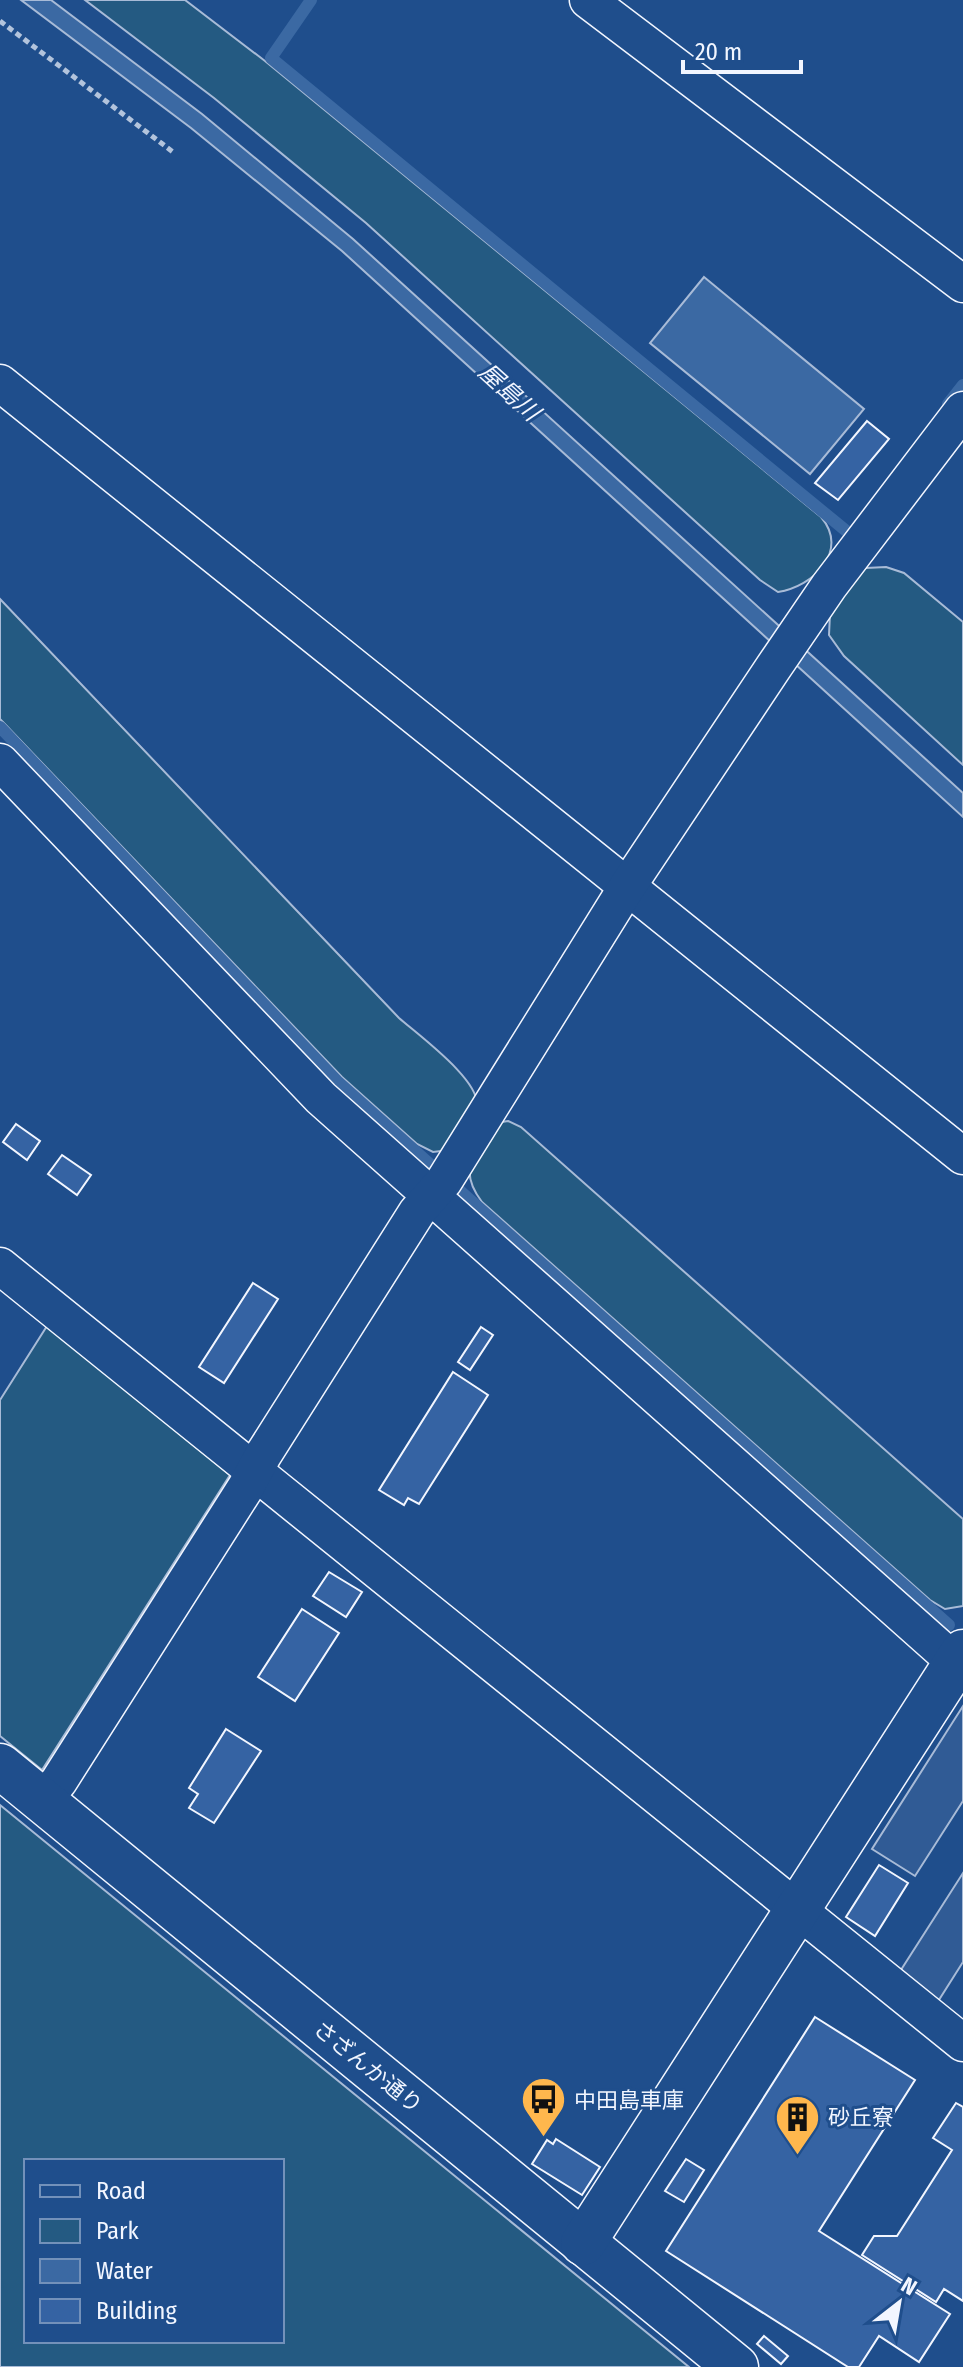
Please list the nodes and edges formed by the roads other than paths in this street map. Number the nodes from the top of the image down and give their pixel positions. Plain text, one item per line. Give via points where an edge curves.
1 (588, 0) edge
2 (963, 284) edge
3 (0, 383) edge
4 (963, 410) edge
5 (0, 762) edge
6 (627, 887) junction
7 (963, 1156) edge
8 (431, 1196) junction
9 (0, 1266) edge
10 (255, 1472) junction
11 (961, 1661) edge
12 (0, 1766) edge
13 (43, 1801) junction
14 (798, 1911) junction
15 (963, 2043) edge
16 (583, 2243) junction
17 (736, 2367) edge

1 - 2 street
3 - 6 street
4 - 6 street via 773,668
5 - 8 street via 321,1098
6 - 7 street
6 - 8 street
8 - 10 street
8 - 11 street
9 - 10 street
10 - 13 street
10 - 14 street
11 - 14 street
12 - 13 street, さざんか通り
13 - 16 street, さざんか通り
14 - 15 street
14 - 16 street
16 - 17 street, さざんか通り

